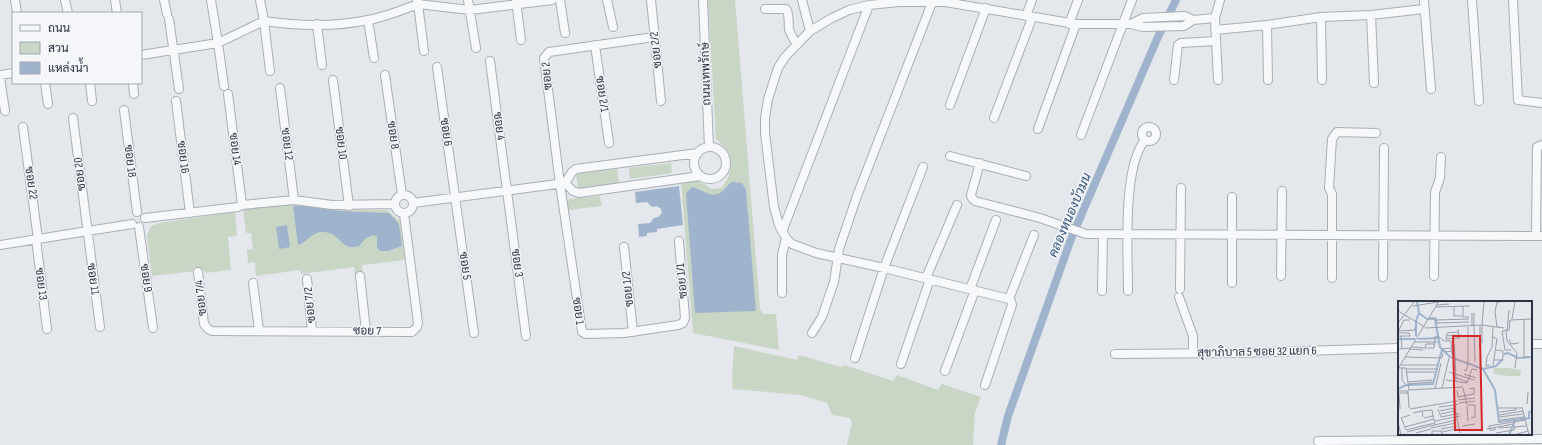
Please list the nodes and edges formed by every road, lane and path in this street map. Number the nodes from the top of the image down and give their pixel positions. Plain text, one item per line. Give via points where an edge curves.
1 (15, 0) edge
2 (65, 0) edge
3 (115, 0) edge
4 (164, 0) edge
5 (211, 0) edge
6 (260, 0) edge
7 (468, 0) edge
8 (552, 0) edge
9 (560, 0) edge
10 (607, 0) edge
11 (651, 0) edge
12 (703, 0) edge
13 (802, 0) edge
14 (933, 0) edge
15 (1032, 0) edge
16 (1078, 0) edge
17 (1132, 0) edge
18 (1220, 0) edge
19 (1424, 0) edge
20 (1472, 0) edge
21 (1513, 0) edge
22 (418, 2) edge
23 (516, 2) edge
24 (879, 2) edge
25 (869, 5) junction
26 (983, 5) edge
27 (765, 9) dead end
28 (1424, 9) junction
29 (470, 10) junction
30 (17, 12) edge
31 (68, 12) edge
32 (117, 12) edge
33 (1371, 15) junction
34 (1029, 17) junction
35 (1321, 17) junction
36 (1215, 18) junction
37 (368, 20) junction
38 (1193, 20) junction
39 (264, 21) junction
40 (317, 24) junction
41 (1072, 24) junction
42 (1122, 24) junction
43 (1131, 24) junction
44 (1267, 25) junction
45 (613, 27) dead end
46 (1215, 30) junction
47 (810, 31) junction
48 (565, 33) dead end
49 (654, 37) junction
50 (521, 40) dead end
51 (1216, 41) junction
52 (218, 43) junction
53 (796, 43) junction
54 (595, 45) junction
55 (476, 48) dead end
56 (174, 50) junction
57 (424, 51) dead end
58 (142, 55) edge
59 (374, 58) dead end
60 (490, 61) dead end
61 (322, 65) dead end
62 (437, 67) dead end
63 (270, 70) dead end
64 (12, 73) edge
65 (385, 75) dead end
66 (0, 76) edge
67 (333, 80) dead end
68 (1174, 80) dead end
69 (1218, 80) dead end
70 (1268, 80) dead end
71 (1322, 80) dead end
72 (1374, 83) dead end
73 (45, 84) edge
74 (90, 84) edge
75 (133, 84) edge
76 (224, 86) dead end
77 (280, 88) dead end
78 (179, 89) dead end
79 (1431, 89) dead end
80 (134, 94) dead end
81 (228, 94) dead end
82 (92, 101) dead end
83 (176, 101) dead end
84 (661, 101) dead end
85 (1479, 101) dead end
86 (1542, 103) edge
87 (48, 104) dead end
88 (950, 105) dead end
89 (124, 110) dead end
90 (5, 112) dead end
91 (73, 118) dead end
92 (994, 118) dead end
93 (23, 127) dead end
94 (1038, 129) dead end
95 (1376, 132) dead end
96 (1081, 135) dead end
97 (1145, 140) dead end
98 (609, 143) dead end
99 (1542, 145) edge
100 (709, 147) junction
101 (1384, 148) dead end
102 (698, 153) junction
103 (950, 156) dead end
104 (1441, 157) dead end
105 (980, 163) junction
106 (923, 167) dead end
107 (700, 176) junction
108 (1026, 176) dead end
109 (563, 183) junction
110 (1181, 188) dead end
111 (508, 191) junction
112 (1282, 191) dead end
113 (402, 195) junction
114 (1232, 197) dead end
115 (456, 198) junction
116 (294, 200) junction
117 (413, 203) junction
118 (394, 204) junction
119 (242, 205) junction
120 (957, 205) dead end
121 (349, 206) junction
122 (137, 212) junction
123 (190, 213) junction
124 (404, 214) junction
125 (145, 218) junction
126 (996, 220) dead end
127 (135, 226) junction
128 (87, 231) junction
129 (784, 235) junction
130 (1034, 235) dead end
131 (1103, 235) junction
132 (1128, 235) junction
133 (1180, 235) junction
134 (1232, 235) junction
135 (1281, 235) junction
136 (1332, 235) junction
137 (1383, 235) junction
138 (1434, 236) junction
139 (1539, 236) edge
140 (37, 239) junction
141 (679, 241) dead end
142 (0, 245) edge
143 (624, 247) dead end
144 (838, 258) junction
145 (884, 268) junction
146 (198, 272) dead end
147 (360, 276) dead end
148 (1281, 276) dead end
149 (1434, 276) dead end
150 (1383, 277) dead end
151 (307, 278) dead end
152 (1332, 278) dead end
153 (928, 279) junction
154 (253, 283) dead end
155 (1232, 283) dead end
156 (972, 290) junction
157 (1102, 291) dead end
158 (1128, 291) dead end
159 (782, 293) dead end
160 (1009, 299) junction
161 (685, 320) joint
162 (204, 324) joint
163 (100, 327) dead end
164 (153, 328) dead end
165 (47, 329) dead end
166 (259, 330) junction
167 (312, 330) junction
168 (366, 331) junction
169 (633, 332) junction
170 (812, 333) dead end
171 (474, 334) dead end
172 (526, 336) dead end
173 (1398, 348) edge
174 (1193, 353) junction
175 (1115, 354) dead end
176 (855, 358) dead end
177 (901, 364) dead end
178 (945, 371) dead end
179 (985, 385) dead end
180 (1542, 439) edge
181 (1318, 441) dead end

1 - 30 street
2 - 31 street
3 - 32 street
4 - 56 street
5 - 52 street
6 - 39 street
7 - 29 street
8 - 23 street
9 - 48 street
10 - 45 street
11 - 49 street, ซอย 2/2
12 - 100 street, ถนนเทพรักษ์
13 - 47 street
14 - 24 street
14 - 26 street
14 - 144 street via 857,196
15 - 34 street
16 - 41 street
17 - 42 street
18 - 36 street
19 - 28 street
20 - 85 street
21 - 86 street via 1518,100
22 - 29 street
22 - 37 street via 393,14
22 - 57 street
23 - 29 street
23 - 50 street
24 - 25 street
25 - 47 street via 849,10
25 - 129 street
26 - 34 street
26 - 88 street
27 - 53 street via 786,9 791,35
28 - 33 street
28 - 79 street
29 - 55 street
33 - 35 street
33 - 72 street
34 - 41 street
34 - 92 street
35 - 44 street
35 - 71 street
36 - 38 street
36 - 46 street
37 - 40 street via 344,24
37 - 59 street
38 - 43 street via 1184,26 1144,27
38 - 43 street via 1185,16 1158,17 1143,18
39 - 40 street
39 - 52 street
39 - 63 street
40 - 61 street
41 - 42 street
41 - 94 street
42 - 43 street
42 - 96 street
44 - 46 street
44 - 70 street
46 - 51 street
47 - 53 street
49 - 54 street, ซอย 2
49 - 84 street, ซอย 2/2
51 - 68 street via 1178,45
51 - 69 street
52 - 56 street
52 - 76 street
53 - 129 street via 778,68 765,118 774,208
54 - 98 street, ซอย 2/1
54 - 109 street, ซอย 2 via 549,52 544,58
56 - 58 street
56 - 78 street
60 - 111 street, ซอย 4
62 - 115 street, ซอย 6
64 - 66 street
65 - 113 street, ซอย 8
66 - 90 street
67 - 121 street, ซอย 10
73 - 87 street
74 - 82 street
75 - 80 street
77 - 116 street, ซอย 12
81 - 119 street, ซอย 14
83 - 123 street, ซอย 16
89 - 122 street, ซอย 18
91 - 128 street, ซอย 20
93 - 140 street, ซอย 22
95 - 136 street via 1337,132 1332,139 1329,188 1332,194
97 - 132 street via 1140,146 1129,188
99 - 139 street via 1537,147
100 - 102 street
100 - 107 street via 722,153 726,168 715,178 705,179
101 - 137 street
102 - 107 street via 694,162
102 - 109 street via 576,169
103 - 105 street
104 - 138 street via 1440,178 1435,192
105 - 108 street
105 - 131 street via 972,198 1082,233
106 - 145 street
107 - 109 street via 579,193
109 - 111 street
109 - 169 street, ซอย 1 via 580,330 586,334
110 - 133 street
111 - 115 street
111 - 172 street, ซอย 3
112 - 135 street
113 - 117 street via 410,197
113 - 118 street via 397,197
114 - 134 street
115 - 117 street
115 - 171 street, ซอย 5
116 - 119 street
116 - 121 street
117 - 124 street via 410,211
118 - 121 street
118 - 124 street via 397,211
119 - 123 street
120 - 153 street
122 - 125 street via 142,213
122 - 127 street via 130,220
123 - 125 street
124 - 168 street, ซอย 7 via 418,327 412,332
125 - 127 street via 144,224
126 - 156 street
127 - 128 street
127 - 164 street, ซอย 9
128 - 140 street
128 - 163 street, ซอย 11
129 - 144 street via 799,248
129 - 159 street
130 - 160 street
131 - 132 street
131 - 157 street
132 - 133 street
132 - 158 street
133 - 134 street
133 - 174 street via 1180,293 1193,336
134 - 135 street
134 - 155 street
135 - 136 street
135 - 148 street
136 - 137 street
136 - 152 street
137 - 138 street
137 - 150 street
138 - 139 street
138 - 149 street
140 - 142 street
140 - 165 street, ซอย 13
141 - 161 street, ซอย 1/1
143 - 169 street, ซอย 1/2
144 - 145 street
144 - 170 street via 834,282 822,317
145 - 153 street
145 - 176 street
146 - 162 street, ซอย 7/4
147 - 168 street
151 - 167 street, ซอย 7/2
153 - 156 street
153 - 177 street
154 - 166 street
156 - 160 street
156 - 178 street
160 - 179 street via 1012,305
161 - 169 street, ซอย 1 via 678,326
162 - 166 street, ซอย 7 via 212,331
166 - 167 street, ซอย 7
167 - 168 street, ซอย 7
173 - 174 street, สุขาภิบาล 5 ซอย 32 แยก 6 via 1236,354
174 - 175 street, สุขาภิบาล 5 ซอย 32 แยก 6
180 - 181 street

